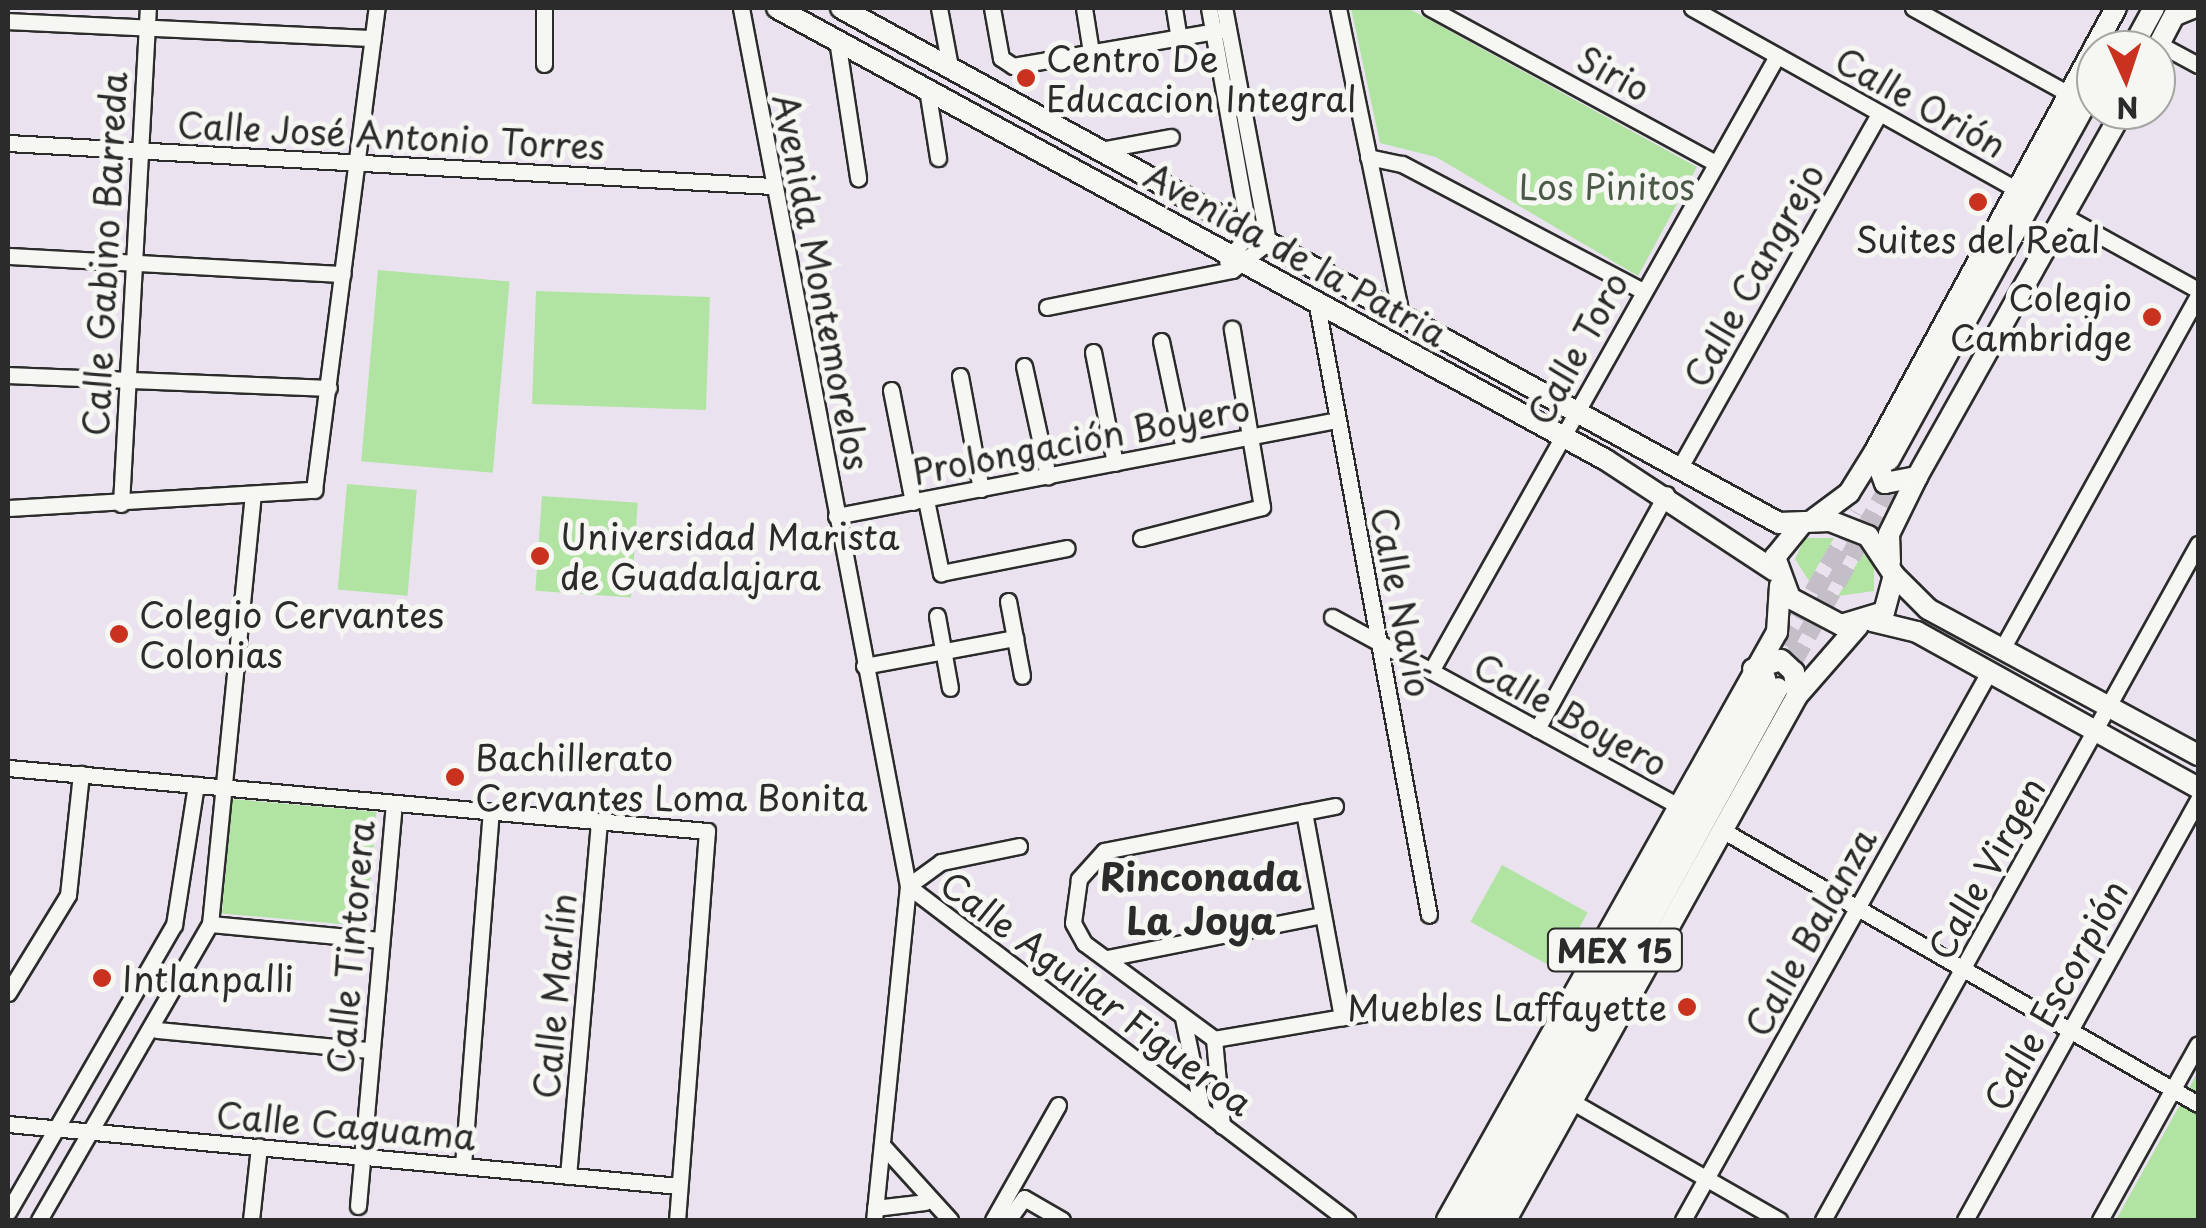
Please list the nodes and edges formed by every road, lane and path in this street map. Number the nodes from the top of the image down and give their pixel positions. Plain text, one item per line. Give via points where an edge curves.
1 (148, 8) edge
2 (377, 8) edge
3 (544, 8) edge
4 (741, 8) edge
5 (777, 8) edge
6 (841, 8) edge
7 (939, 8) edge
8 (992, 8) edge
9 (1084, 8) edge
10 (1174, 8) edge
11 (1209, 8) edge
12 (1224, 8) edge
13 (1338, 8) edge
14 (1430, 8) edge
15 (1913, 8) edge
16 (2113, 8) edge
17 (2139, 8) edge
18 (2198, 8) edge
19 (2168, 11) edge
20 (1706, 12) edge
21 (8, 20) edge
22 (146, 27) junction
23 (1221, 30) junction
24 (2127, 30) edge
25 (2149, 30) edge
26 (373, 38) junction
27 (1179, 38) junction
28 (837, 40) junction
29 (1091, 52) junction
30 (1778, 56) junction
31 (544, 64) dead end
32 (950, 67) junction
33 (927, 89) junction
34 (2069, 94) junction
35 (1879, 114) junction
36 (2076, 123) edge
37 (2087, 130) edge
38 (2111, 130) edge
39 (1172, 137) dead end
40 (8, 143) edge
41 (140, 150) junction
42 (1100, 150) junction
43 (938, 158) dead end
44 (1368, 158) junction
45 (1716, 163) junction
46 (357, 164) junction
47 (858, 178) dead end
48 (772, 186) junction
49 (2017, 190) junction
50 (2064, 216) junction
51 (1258, 237) junction
52 (8, 256) edge
53 (1243, 261) junction
54 (134, 264) junction
55 (343, 274) junction
56 (1643, 291) junction
57 (2198, 293) edge
58 (1316, 300) junction
59 (1047, 307) dead end
60 (1400, 316) junction
61 (1232, 329) dead end
62 (1160, 341) dead end
63 (1093, 352) dead end
64 (1024, 366) dead end
65 (8, 374) edge
66 (960, 376) dead end
67 (128, 380) junction
68 (329, 388) junction
69 (892, 390) dead end
70 (1576, 410) junction
71 (1337, 420) junction
72 (1622, 435) junction
73 (1252, 436) junction
74 (1562, 436) junction
75 (1184, 449) junction
76 (1606, 460) junction
77 (1115, 462) junction
78 (1895, 464) junction
79 (1680, 467) junction
80 (1048, 476) junction
81 (981, 489) junction
82 (253, 494) junction
83 (1666, 494) junction
84 (919, 501) junction
85 (121, 504) junction
86 (8, 508) edge
87 (836, 516) junction
88 (1804, 524) junction
89 (1140, 538) dead end
90 (2198, 544) edge
91 (1067, 548) dead end
92 (1892, 570) junction
93 (1777, 578) junction
94 (1008, 601) dead end
95 (937, 616) dead end
96 (1332, 617) dead end
97 (1865, 623) junction
98 (1014, 638) junction
99 (1380, 643) junction
100 (2002, 649) junction
101 (944, 651) junction
102 (864, 666) junction
103 (1431, 671) junction
104 (1990, 672) junction
105 (1022, 676) dead end
106 (1773, 683) junction
107 (950, 688) dead end
108 (2080, 692) junction
109 (2109, 707) junction
110 (2068, 715) junction
111 (1537, 729) junction
112 (2096, 731) junction
113 (2198, 755) edge
114 (8, 768) edge
115 (81, 774) junction
116 (196, 785) junction
117 (227, 788) junction
118 (2198, 788) edge
119 (2198, 799) edge
120 (394, 804) junction
121 (1676, 805) junction
122 (1334, 806) dead end
123 (491, 812) junction
124 (1304, 812) junction
125 (599, 822) junction
126 (1722, 830) junction
127 (1020, 846) dead end
128 (908, 886) junction
129 (1858, 906) junction
130 (1323, 915) junction
131 (1429, 916) dead end
132 (210, 924) junction
133 (1645, 929) junction
134 (380, 940) junction
135 (1107, 958) junction
136 (1966, 966) junction
137 (8, 993) edge
138 (1591, 993) junction
139 (1372, 1012) dead end
140 (1183, 1018) junction
141 (1342, 1018) junction
142 (1615, 1022) junction
143 (2072, 1026) junction
144 (156, 1030) junction
145 (1214, 1039) junction
146 (2198, 1044) edge
147 (370, 1050) junction
148 (1536, 1057) junction
149 (2174, 1089) junction
150 (1571, 1102) junction
151 (2198, 1104) edge
152 (1058, 1105) dead end
153 (1202, 1110) junction
154 (8, 1124) edge
155 (1222, 1126) junction
156 (60, 1128) junction
157 (92, 1132) junction
158 (259, 1146) junction
159 (883, 1146) junction
160 (361, 1156) junction
161 (464, 1165) junction
162 (568, 1176) junction
163 (1707, 1178) junction
164 (679, 1186) junction
165 (925, 1202) junction
166 (358, 1206) dead end
167 (8, 1212) edge
168 (874, 1214) edge
169 (39, 1220) edge
170 (251, 1220) edge
171 (677, 1220) edge
172 (950, 1220) edge
173 (993, 1220) edge
174 (1008, 1220) edge
175 (1062, 1220) edge
176 (1347, 1220) edge
177 (1446, 1220) edge
178 (1465, 1220) edge
179 (1485, 1220) edge
180 (1506, 1220) edge
181 (1683, 1220) edge
182 (1780, 1220) edge
183 (1823, 1220) edge
184 (1964, 1220) edge
185 (2100, 1220) edge

1 - 22 street, Calle Gabino Barreda
2 - 26 street
3 - 31 street
4 - 48 street, Avenida Montemorelos
5 - 28 main road, Avenida de la Patria
6 - 32 main road, Avenida de la Patria
7 - 32 street
8 - 29 street via 1008,66
9 - 29 street
10 - 27 street
11 - 23 street
12 - 23 street
13 - 44 street
14 - 45 street, Sirio
15 - 34 street
16 - 34 main road
17 - 24 main road
18 - 19 street
19 - 25 main road
20 - 30 street, Calle Orión
21 - 22 street
22 - 26 street
22 - 41 street, Calle Gabino Barreda
23 - 27 street
23 - 51 street
26 - 46 street
27 - 29 street
28 - 33 main road, Avenida de la Patria
28 - 47 street
30 - 35 street, Calle Orión
30 - 45 street, Calle Toro
32 - 42 main road, Avenida de la Patria
33 - 43 street
33 - 53 main road, Avenida de la Patria
34 - 49 main road
35 - 49 street, Calle Orión
35 - 79 street, Calle Cangrejo
36 - 78 main road
37 - 78 main road
38 - 50 main road
39 - 42 street
40 - 41 street, Calle José Antonio Torres
41 - 46 street, Calle José Antonio Torres
41 - 54 street, Calle Gabino Barreda
42 - 51 main road, Avenida de la Patria
44 - 56 street via 1402,164
44 - 60 street
45 - 56 street, Calle Toro
46 - 48 street, Calle José Antonio Torres
46 - 55 street
48 - 87 street, Avenida Montemorelos
49 - 78 main road
50 - 57 street
50 - 78 main road
51 - 53 street
51 - 60 main road, Avenida de la Patria
52 - 54 street
53 - 58 main road, Avenida de la Patria
53 - 59 street via 1216,274
54 - 55 street
54 - 67 street, Calle Gabino Barreda
55 - 68 street
56 - 70 street, Calle Toro
57 - 100 street
58 - 71 street, Calle Navío
58 - 74 main road, Avenida de la Patria
60 - 70 main road, Avenida de la Patria
61 - 73 street
62 - 75 street
63 - 77 street
64 - 80 street
65 - 67 street
66 - 81 street
67 - 68 street
67 - 85 street, Calle Gabino Barreda
68 - 82 street via 314,490
69 - 84 street
70 - 72 main road, Avenida de la Patria
70 - 74 street, Calle Toro
71 - 73 street, Prolongación Boyero
71 - 99 street, Calle Navío
72 - 76 main road via 1605,444
72 - 79 main road, Avenida de la Patria
73 - 75 street, Prolongación Boyero
73 - 89 street via 1262,507
74 - 76 main road, Avenida de la Patria
74 - 103 street, Calle Toro
75 - 77 street, Prolongación Boyero
76 - 83 main road, Avenida de la Patria
77 - 80 street, Prolongación Boyero
78 - 88 main road
78 - 92 main road
79 - 88 main road, Avenida de la Patria via 1779,524
80 - 81 street, Prolongación Boyero
81 - 84 street, Prolongación Boyero
82 - 85 street
82 - 117 street
83 - 93 main road, Avenida de la Patria
83 - 111 street
84 - 87 street, Prolongación Boyero
84 - 91 street via 941,573
85 - 86 street
87 - 102 street, Avenida Montemorelos
88 - 92 main road via 1847,524
88 - 93 main road via 1777,546
90 - 109 street, Calle Virgen
92 - 97 main road via 1893,596
92 - 100 main road via 1928,609
93 - 97 main road via 1825,622
93 - 106 main road
94 - 98 street
95 - 101 street
96 - 99 street, Calle Boyero
97 - 104 main road via 1917,632
97 - 106 main road
98 - 101 street
98 - 105 street
99 - 103 street, Calle Boyero
99 - 131 street, Calle Navío
100 - 108 main road
101 - 102 street
101 - 107 street
102 - 128 street, Avenida Montemorelos
103 - 111 street, Calle Boyero
104 - 110 main road
104 - 129 street, Calle Balanza
106 - 121 main road
106 - 126 main road
106 - 133 main road, MEX 15
106 - 138 main road, MEX 15
108 - 109 main road
108 - 110 main road
109 - 112 street, Calle Virgen
109 - 113 main road
110 - 112 main road
111 - 121 street, Calle Boyero
112 - 118 main road
112 - 136 street, Calle Virgen
114 - 115 street
115 - 116 street
115 - 137 street via 68,895
116 - 117 street
116 - 156 street via 174,925
117 - 120 street
117 - 132 street
119 - 143 street, Calle Escorpión
120 - 123 street
120 - 134 street, Calle Tintorera
121 - 148 main road
122 - 124 street
123 - 125 street
123 - 161 street
124 - 130 street
124 - 135 street via 1104,851 1078,879 1072,923
125 - 162 street, Calle Marlín
125 - 164 street via 707,832
126 - 129 street
126 - 142 main road
127 - 128 street, Calle Aguilar Figueroa via 941,862
128 - 153 street, Calle Aguilar Figueroa
128 - 159 street, Avenida Montemorelos
129 - 136 street
129 - 163 street, Calle Balanza
130 - 135 street
130 - 141 street
132 - 134 street
132 - 144 street
133 - 142 main road
133 - 179 main road, MEX 15
134 - 147 street, Calle Tintorera
135 - 140 street
136 - 143 street
136 - 183 street, Calle Virgen
138 - 148 main road
138 - 178 main road, MEX 15
139 - 141 street
140 - 145 street
140 - 153 street
141 - 145 street
142 - 150 main road
143 - 149 street
143 - 184 street, Calle Escorpión
144 - 147 street
144 - 157 street
145 - 155 street
146 - 149 street
147 - 160 street, Calle Tintorera
148 - 177 main road
149 - 151 street
149 - 185 street
150 - 163 street
150 - 180 main road
152 - 173 street
153 - 155 street, Calle Aguilar Figueroa
154 - 156 street, Calle Caguama
155 - 176 street, Calle Aguilar Figueroa
156 - 157 street, Calle Caguama
156 - 167 street
157 - 158 street, Calle Caguama
157 - 169 street
158 - 160 street, Calle Caguama
158 - 170 street
159 - 165 street via 910,1170
159 - 168 street, Avenida Montemorelos
160 - 161 street, Calle Caguama
160 - 166 street, Calle Tintorera
161 - 162 street, Calle Caguama
162 - 164 street, Calle Caguama
163 - 181 street, Calle Balanza
163 - 182 street
164 - 171 street
165 - 168 street
165 - 172 street
174 - 175 street via 1024,1198

